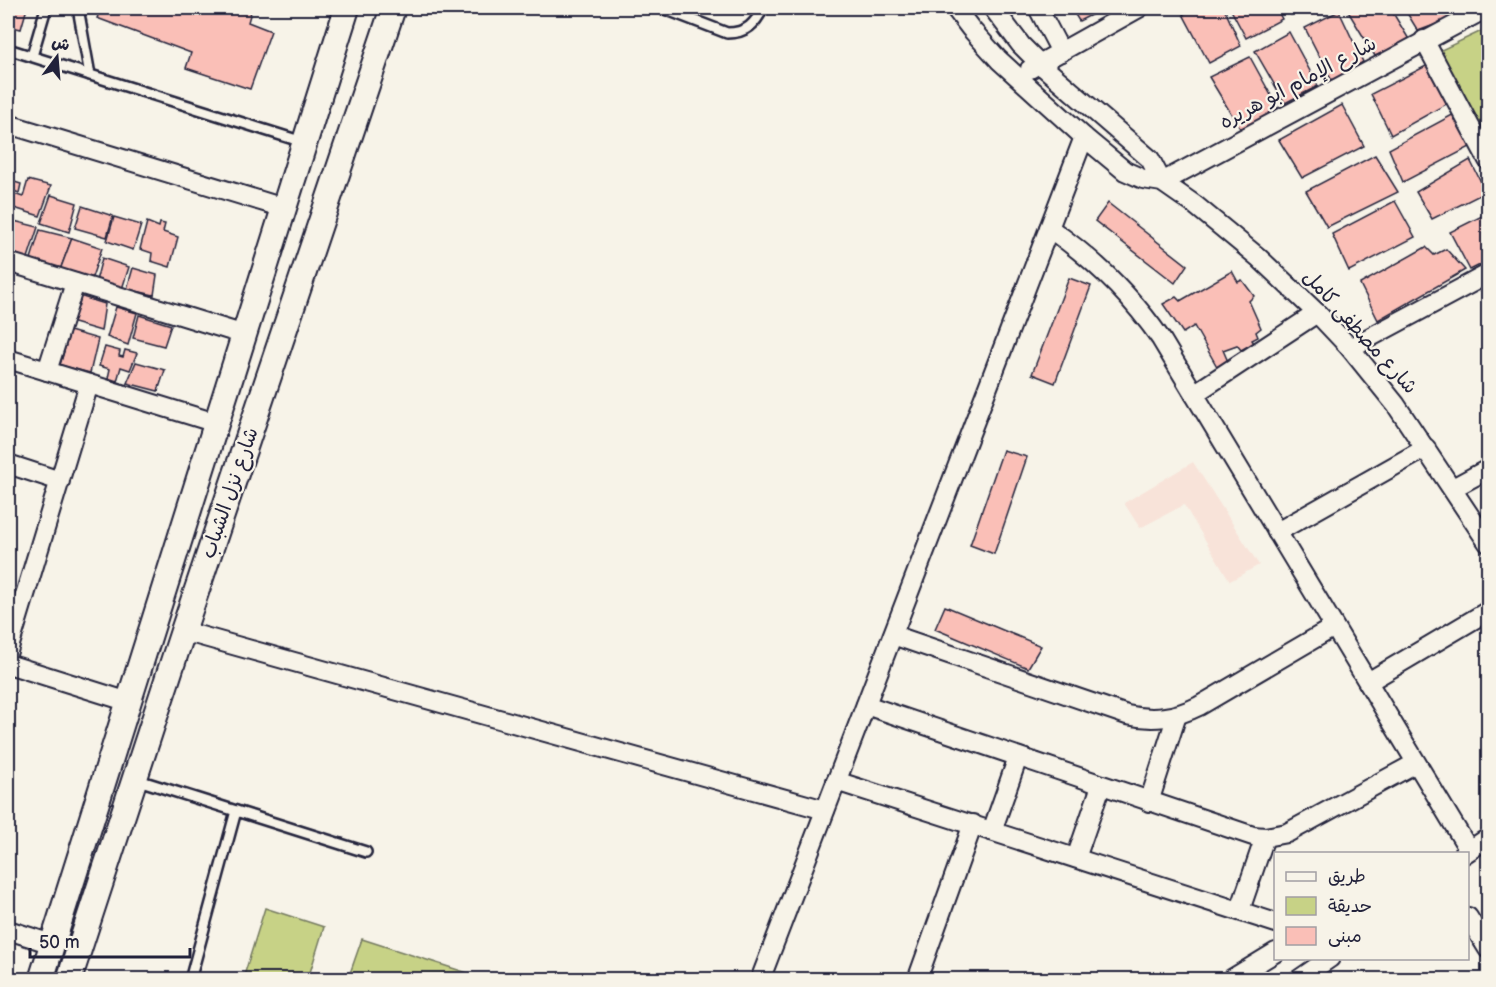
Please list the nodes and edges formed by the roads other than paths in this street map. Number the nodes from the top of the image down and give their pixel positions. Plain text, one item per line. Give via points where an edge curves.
1 (46, 8) edge
2 (78, 8) edge
3 (347, 8) edge
4 (393, 8) edge
5 (662, 8) edge
6 (764, 8) edge
7 (956, 8) edge
8 (993, 8) edge
9 (1038, 8) edge
10 (1140, 8) edge
11 (1487, 8) edge
12 (1424, 40) junction
13 (8, 49) edge
14 (1061, 52) junction
15 (32, 56) junction
16 (1040, 64) junction
17 (90, 75) junction
18 (1015, 76) junction
19 (8, 124) edge
20 (1084, 137) junction
21 (306, 142) junction
22 (344, 154) junction
23 (1488, 160) edge
24 (1162, 182) junction
25 (284, 208) junction
26 (1049, 228) junction
27 (8, 262) edge
28 (1488, 274) edge
29 (75, 283) junction
30 (1317, 313) junction
31 (245, 336) junction
32 (1350, 348) junction
33 (8, 359) edge
34 (47, 371) junction
35 (89, 384) junction
36 (1194, 394) junction
37 (216, 423) junction
38 (1426, 448) junction
39 (8, 464) edge
40 (1488, 469) edge
41 (60, 481) junction
42 (1453, 488) junction
43 (1277, 532) junction
44 (1488, 543) edge
45 (1488, 611) edge
46 (1334, 627) junction
47 (183, 631) junction
48 (893, 635) junction
49 (8, 651) edge
50 (8, 664) edge
51 (1368, 682) junction
52 (129, 702) junction
53 (866, 705) junction
54 (1177, 715) junction
55 (1018, 757) junction
56 (1416, 763) junction
57 (135, 779) junction
58 (836, 781) junction
59 (1101, 786) junction
60 (1149, 802) junction
61 (825, 810) junction
62 (236, 812) junction
63 (973, 825) junction
64 (992, 831) junction
65 (1265, 837) junction
66 (1488, 838) edge
67 (366, 852) dead end
68 (1467, 852) edge
69 (1076, 858) junction
70 (76, 868) junction
71 (103, 876) junction
72 (1240, 910) junction
73 (1469, 920) edge
74 (1274, 923) edge
75 (8, 930) edge
76 (52, 944) junction
77 (1488, 949) edge
78 (1274, 953) edge
79 (1327, 960) edge
80 (1306, 977) edge
81 (41, 980) edge
82 (69, 980) edge
83 (190, 980) edge
84 (760, 980) edge
85 (917, 980) edge
86 (1230, 980) edge

1 - 15 lane
2 - 17 lane
3 - 21 street, شارع نزل الشباب
4 - 22 street, شارع نزل الشباب
5 - 6 lane via 727,33 751,26
7 - 18 street, شارع مصطفى كامل via 984,45
8 - 16 street, شارع مصطفى كامل
9 - 14 street
10 - 14 street
11 - 12 street, شارع الإمام ابو هريره
12 - 23 street
12 - 24 street, شارع الإمام ابو هريره
13 - 15 lane
14 - 16 street
15 - 17 lane
16 - 18 street
16 - 24 street, شارع مصطفى كامل via 1143,153
17 - 21 lane
18 - 20 street, شارع مصطفى كامل
19 - 25 street
20 - 24 street, شارع مصطفى كامل via 1134,176
20 - 26 street
21 - 22 street
21 - 25 street, شارع نزل الشباب
22 - 47 street, شارع نزل الشباب
24 - 30 street, شارع مصطفى كامل via 1258,256
25 - 31 street, شارع نزل الشباب
26 - 36 street via 1092,260 1130,297
26 - 48 street
27 - 29 street
28 - 32 street
29 - 31 street
29 - 34 street
30 - 32 street, شارع مصطفى كامل
30 - 36 street
31 - 37 street, شارع نزل الشباب
32 - 38 street, شارع مصطفى كامل
33 - 34 street
34 - 35 street
35 - 37 street
35 - 41 street
36 - 43 street
37 - 52 street, شارع نزل الشباب
38 - 42 street, شارع مصطفى كامل
38 - 43 street
39 - 41 street
40 - 42 street
41 - 49 street
42 - 44 street, شارع مصطفى كامل
43 - 46 street
45 - 51 street
46 - 51 street
46 - 54 street
47 - 57 street, شارع نزل الشباب
47 - 61 street
48 - 53 street
48 - 54 street via 1127,715
50 - 52 street
51 - 56 street
52 - 70 street, شارع نزل الشباب
53 - 55 street
53 - 58 street
54 - 60 street
55 - 59 street
55 - 64 street
56 - 65 street via 1298,828
56 - 68 street
57 - 62 lane
57 - 71 street, شارع نزل الشباب
58 - 61 street
58 - 63 street
59 - 60 street
59 - 69 street
60 - 65 street via 1242,834
61 - 84 street
62 - 67 lane
62 - 83 lane
63 - 64 street
63 - 85 street
64 - 69 street
65 - 72 street
66 - 68 street
69 - 72 street
70 - 71 street
70 - 76 street, شارع نزل الشباب
71 - 82 street, شارع نزل الشباب
72 - 74 street
73 - 77 street
75 - 76 street
76 - 81 street, شارع نزل الشباب
78 - 86 street
79 - 80 street

